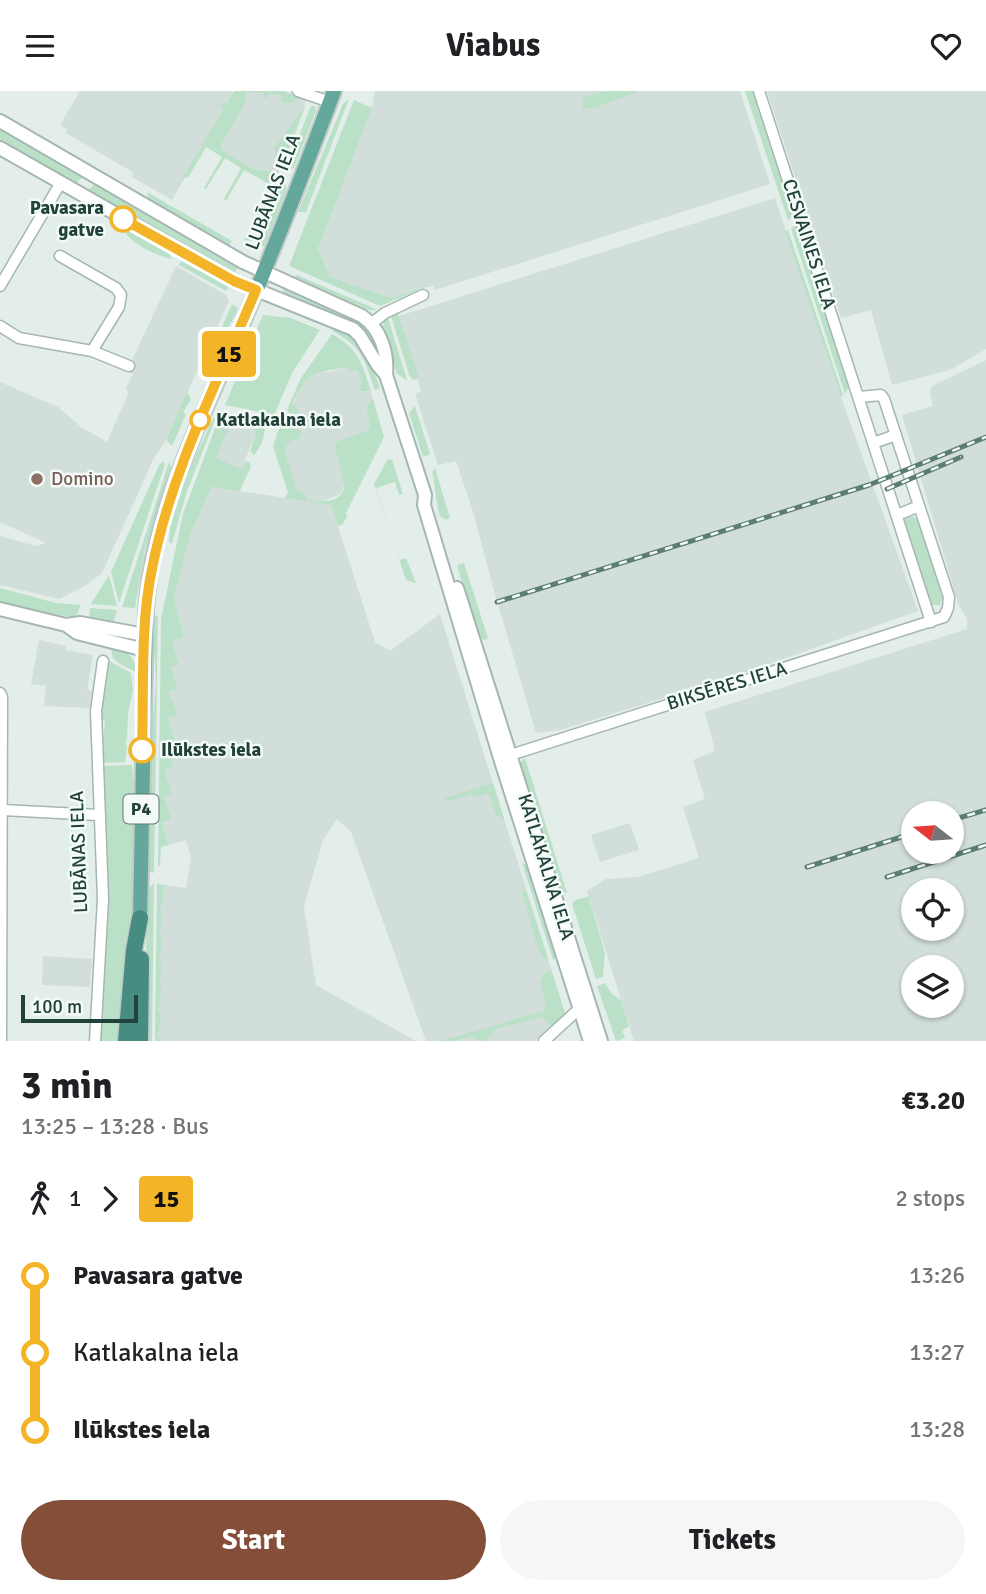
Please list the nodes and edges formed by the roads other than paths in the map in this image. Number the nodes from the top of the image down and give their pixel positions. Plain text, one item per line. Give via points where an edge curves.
1 (298, 91) edge
2 (759, 91) edge
3 (332, 97) edge
4 (0, 121) edge
5 (0, 148) edge
6 (60, 184) junction
7 (60, 256) dead end
8 (264, 272) junction
9 (0, 286) edge
10 (256, 290) junction
11 (423, 295) dead end
12 (372, 323) junction
13 (0, 326) edge
14 (92, 351) junction
15 (129, 366) dead end
16 (386, 375) junction
17 (859, 397) junction
18 (896, 435) junction
19 (873, 443) junction
20 (919, 506) junction
21 (897, 515) junction
22 (0, 609) edge
23 (931, 622) junction
24 (145, 642) junction
25 (103, 661) dead end
26 (0, 694) edge
27 (505, 756) junction
28 (3, 810) junction
29 (98, 815) junction
30 (1, 825) edge
31 (1, 850) edge
32 (139, 918) junction
33 (1, 967) edge
34 (580, 1008) junction
35 (1, 1041) edge
36 (95, 1041) edge
37 (126, 1041) edge
38 (140, 1041) edge
39 (544, 1041) edge
40 (590, 1041) edge
41 (601, 1041) edge

1 - 3 street
2 - 17 street, CESVAINES IELA
3 - 8 main road, LUBĀNAS IELA / P4
4 - 8 street
5 - 6 street, KATLAKALNA IELA
6 - 9 street
6 - 10 street, KATLAKALNA IELA
7 - 14 street via 121,295 119,307
8 - 10 main road, LUBĀNAS IELA / P4
8 - 12 street
10 - 16 street, KATLAKALNA IELA via 353,329
10 - 24 main road, LUBĀNAS IELA / P4 via 164,517 148,591
11 - 12 street
12 - 16 street, KATLAKALNA IELA via 388,360
13 - 14 street via 19,338
14 - 15 street
16 - 27 street, KATLAKALNA IELA via 431,503
17 - 18 street via 881,395
17 - 19 street, CESVAINES IELA
18 - 19 street
18 - 20 street
19 - 21 street, CESVAINES IELA
20 - 21 street
20 - 23 street, BIKSĒRES IELA via 949,597 944,617
21 - 23 street, CESVAINES IELA
22 - 24 street via 66,625 80,623
23 - 27 street, BIKSĒRES IELA
24 - 32 main road, LUBĀNAS IELA / P4
25 - 29 street, LUBĀNAS IELA via 96,711
26 - 28 street
27 - 34 street, KATLAKALNA IELA
27 - 41 street, KATLAKALNA IELA
28 - 29 street
28 - 30 street
29 - 36 street, LUBĀNAS IELA via 103,899
30 - 31 street
31 - 33 street
32 - 37 highway, LUBĀNAS IELA / P4
32 - 38 highway, LUBĀNAS IELA / P4
33 - 35 street
34 - 39 street
34 - 40 street, KATLAKALNA IELA

